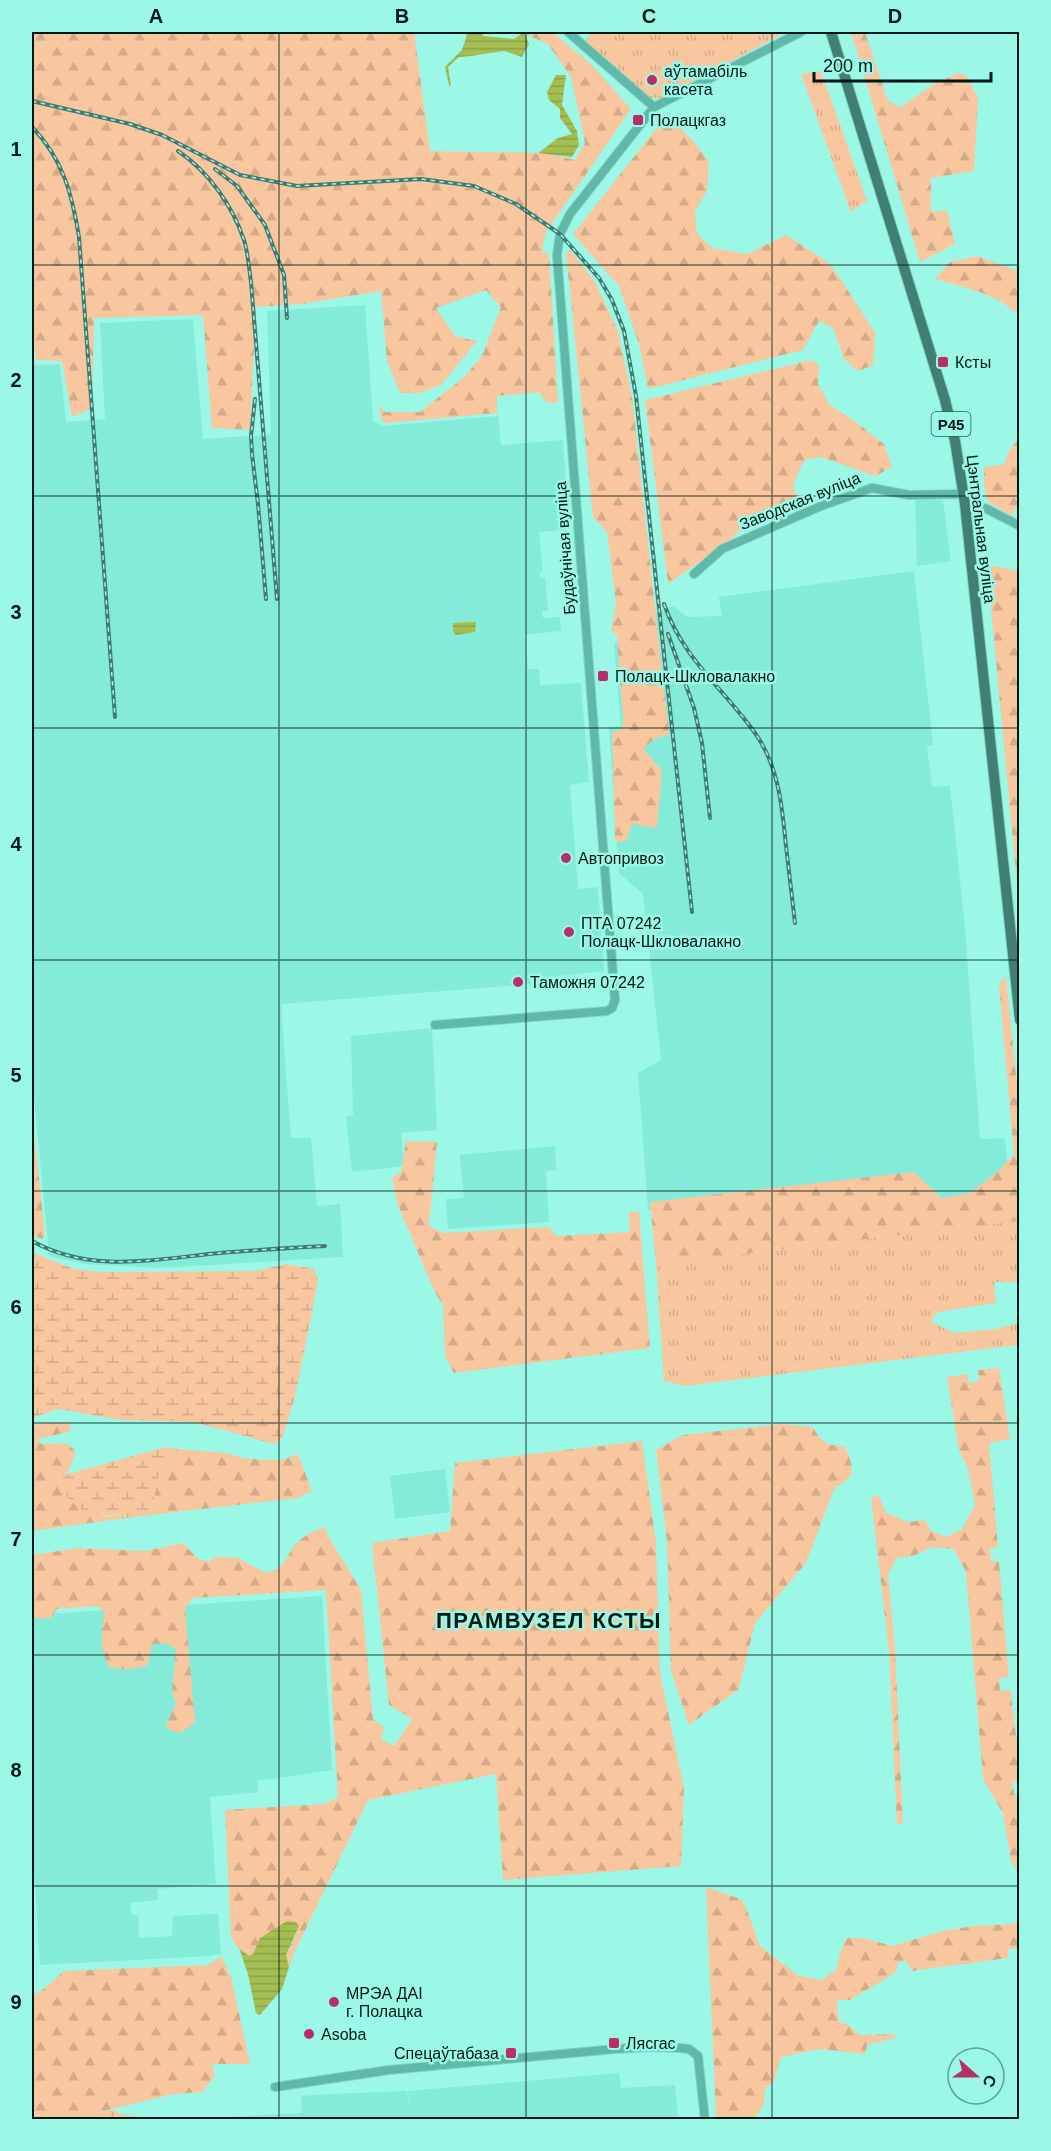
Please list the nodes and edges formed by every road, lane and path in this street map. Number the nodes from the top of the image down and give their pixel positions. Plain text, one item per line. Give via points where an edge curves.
1 (568, 32) edge
2 (801, 32) edge
3 (831, 32) edge
4 (654, 107) junction
5 (964, 499) junction
6 (1020, 526) edge
7 (694, 574) dead end
8 (1020, 1020) edge
9 (435, 1025) dead end
10 (275, 2086) dead end
11 (705, 2120) edge

1 - 4 street
2 - 4 street, Будаўнічая вуліца
3 - 5 main road, Цэнтральная вуліца / Р45 via 945,400
4 - 9 street, Будаўнічая вуліца via 570,214 560,234 557,255 615,1000 612,1008 603,1012
5 - 6 street, Заводская вуліца
5 - 7 street, Заводская вуліца via 872,488 722,549
5 - 8 main road, Цэнтральная вуліца / Р45
10 - 11 street via 389,2070 615,2049 680,2048 698,2056

